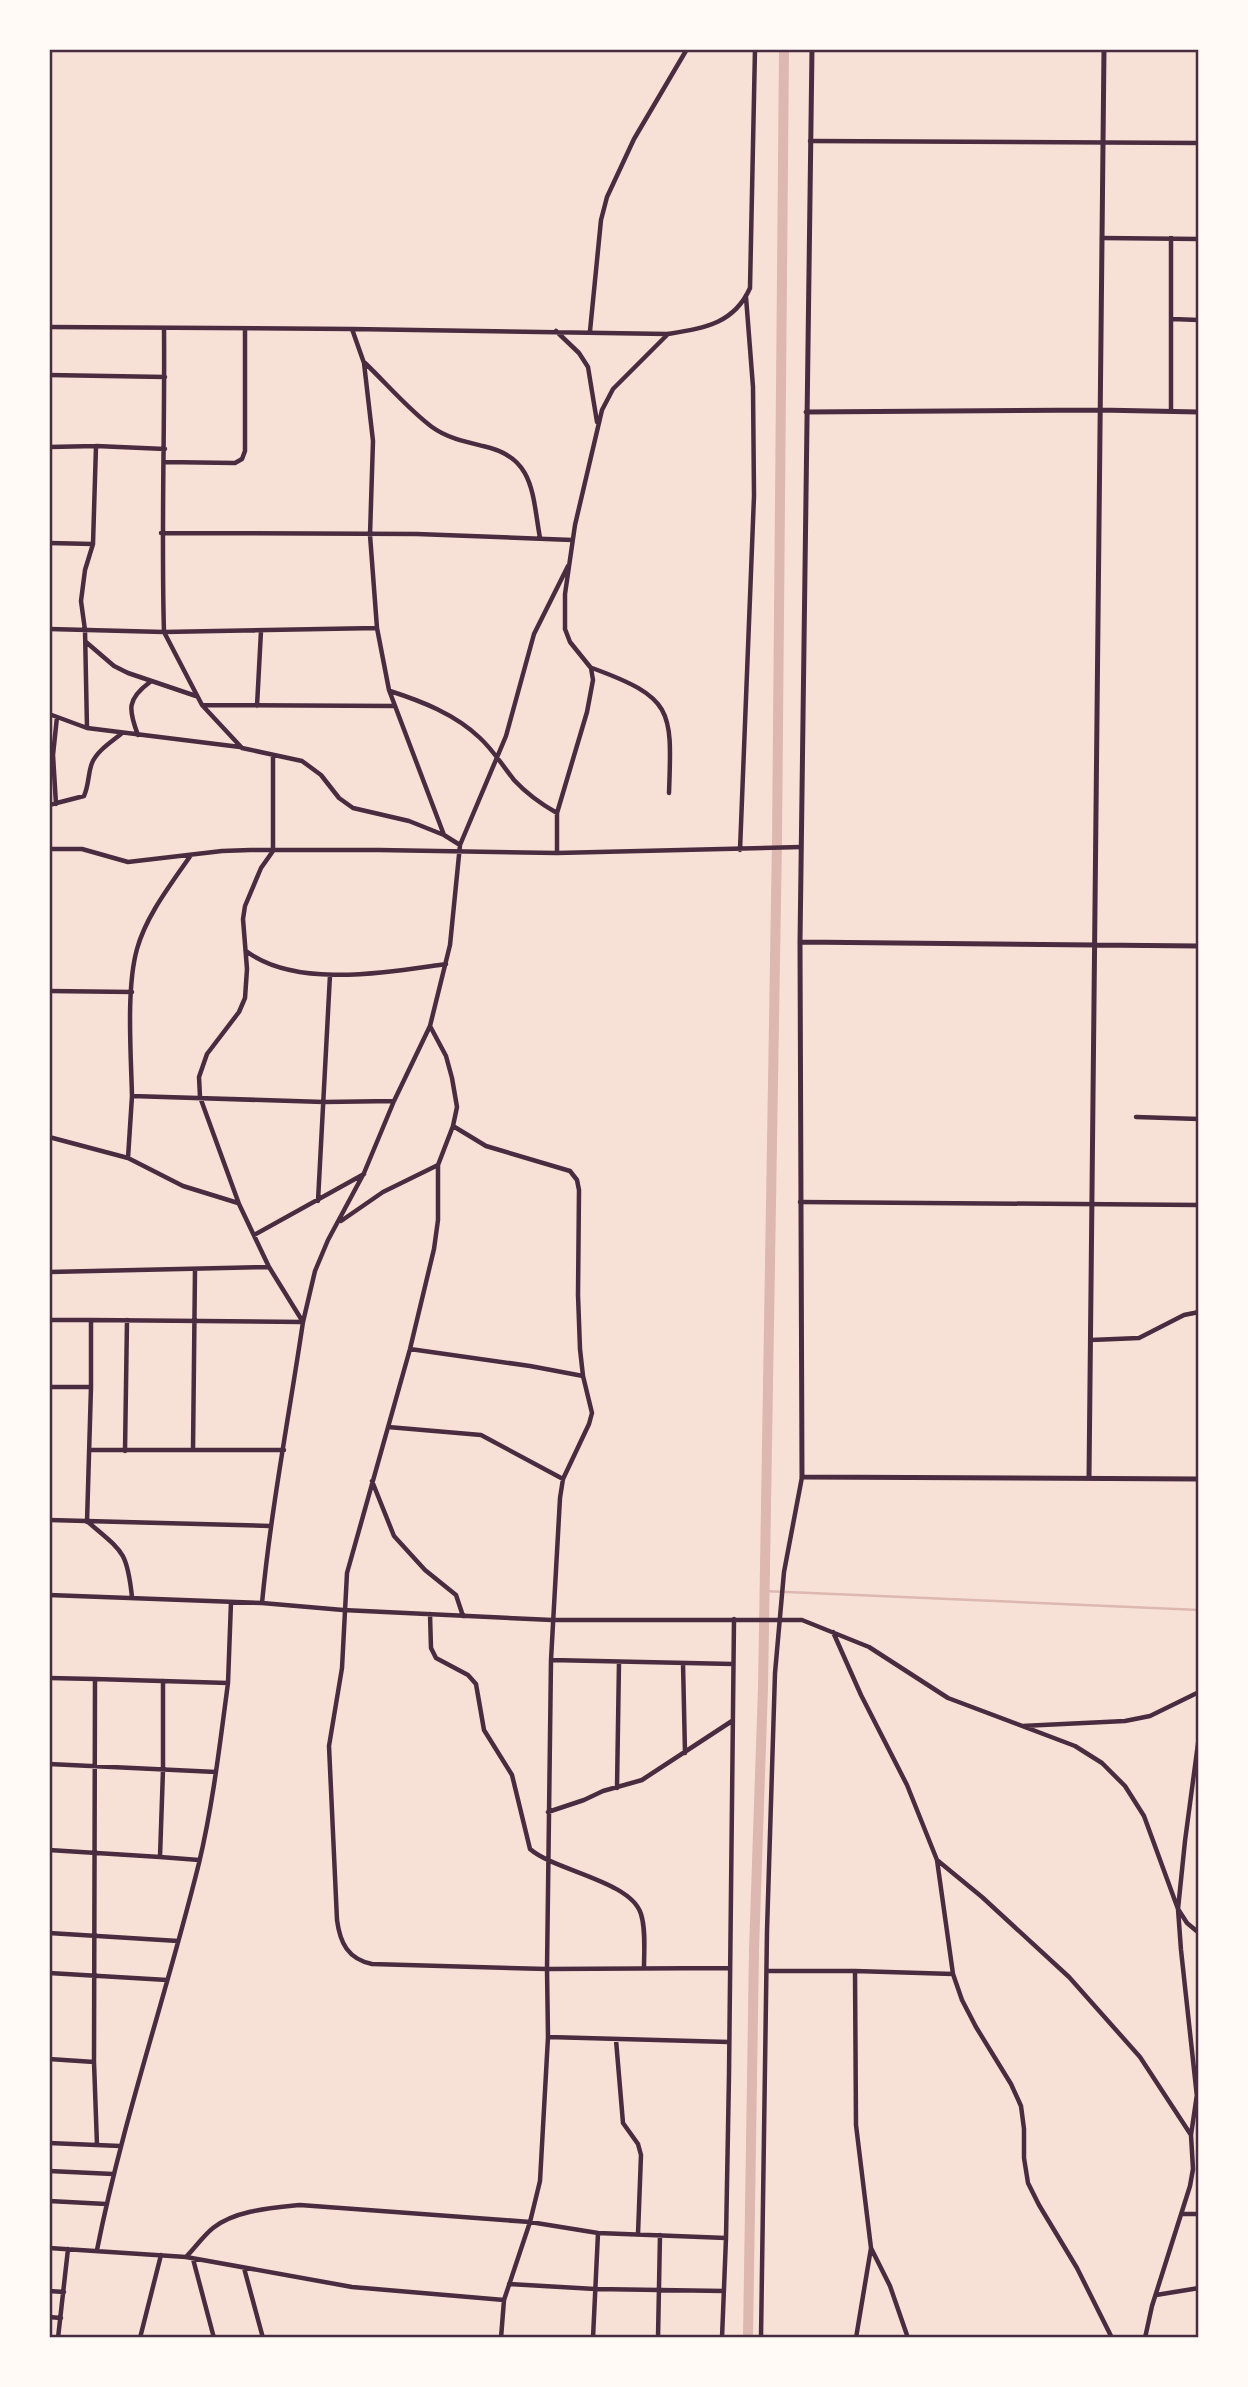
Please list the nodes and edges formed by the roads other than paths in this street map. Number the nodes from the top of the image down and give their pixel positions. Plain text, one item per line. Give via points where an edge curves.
1 (687, 49) edge
2 (755, 49) edge
3 (812, 49) edge
4 (1104, 49) edge
5 (810, 141) junction
6 (1103, 142) junction
7 (1199, 143) edge
8 (1101, 238) junction
9 (1171, 238) junction
10 (1199, 239) edge
11 (746, 296) junction
12 (1172, 319) junction
13 (1199, 320) edge
14 (49, 327) edge
15 (164, 328) junction
16 (245, 328) junction
17 (352, 330) junction
18 (556, 331) junction
19 (590, 331) junction
20 (668, 334) junction
21 (364, 363) junction
22 (49, 375) edge
23 (165, 377) junction
24 (1099, 410) junction
25 (1171, 411) junction
26 (806, 412) junction
27 (1199, 412) edge
28 (597, 424) junction
29 (96, 446) junction
30 (49, 447) edge
31 (165, 449) junction
32 (164, 462) junction
33 (161, 533) junction
34 (370, 535) junction
35 (540, 538) junction
36 (572, 540) junction
37 (49, 543) edge
38 (93, 544) junction
39 (568, 566) junction
40 (377, 628) junction
41 (49, 629) edge
42 (85, 631) junction
43 (261, 631) junction
44 (164, 632) junction
45 (85, 642) junction
46 (591, 668) junction
47 (151, 681) junction
48 (389, 690) junction
49 (197, 696) junction
50 (202, 705) junction
51 (257, 706) junction
52 (395, 706) junction
53 (49, 714) edge
54 (57, 717) junction
55 (87, 728) junction
56 (121, 734) junction
57 (138, 735) junction
58 (242, 748) junction
59 (273, 755) junction
60 (496, 758) junction
61 (669, 793) dead end
62 (56, 804) junction
63 (49, 806) edge
64 (557, 813) junction
65 (444, 835) junction
66 (460, 845) junction
67 (801, 847) junction
68 (49, 849) edge
69 (740, 850) junction
70 (274, 851) junction
71 (459, 852) junction
72 (557, 853) junction
73 (192, 855) junction
74 (800, 942) junction
75 (1096, 945) junction
76 (1199, 946) edge
77 (245, 951) junction
78 (446, 964) junction
79 (330, 975) junction
80 (49, 991) edge
81 (132, 992) junction
82 (430, 1026) junction
83 (132, 1096) junction
84 (200, 1097) junction
85 (394, 1101) junction
86 (324, 1102) junction
87 (1136, 1117) dead end
88 (1199, 1119) edge
89 (453, 1126) junction
90 (49, 1137) edge
91 (128, 1158) junction
92 (438, 1165) junction
93 (364, 1173) junction
94 (318, 1201) junction
95 (800, 1202) junction
96 (239, 1204) junction
97 (1093, 1205) junction
98 (1199, 1205) edge
99 (337, 1223) junction
100 (254, 1236) junction
101 (269, 1267) junction
102 (195, 1270) junction
103 (49, 1272) edge
104 (1199, 1312) edge
105 (49, 1320) edge
106 (91, 1320) junction
107 (127, 1320) junction
108 (194, 1321) junction
109 (303, 1322) junction
110 (1091, 1340) junction
111 (410, 1349) junction
112 (583, 1376) junction
113 (49, 1387) edge
114 (91, 1387) junction
115 (388, 1427) junction
116 (89, 1450) junction
117 (193, 1450) junction
118 (284, 1450) junction
119 (125, 1451) junction
120 (49, 1459) edge
121 (802, 1477) junction
122 (1090, 1478) junction
123 (563, 1479) junction
124 (1199, 1479) edge
125 (372, 1481) junction
126 (49, 1520) edge
127 (88, 1521) junction
128 (270, 1526) junction
129 (49, 1595) edge
130 (132, 1598) junction
131 (231, 1602) junction
132 (262, 1603) junction
133 (343, 1610) junction
134 (430, 1614) junction
135 (463, 1616) junction
136 (778, 1618) junction
137 (734, 1619) junction
138 (552, 1620) junction
139 (833, 1631) junction
140 (551, 1660) junction
141 (619, 1662) junction
142 (683, 1663) junction
143 (733, 1664) junction
144 (49, 1678) edge
145 (95, 1679) junction
146 (163, 1681) junction
147 (228, 1683) junction
148 (1199, 1692) edge
149 (732, 1721) junction
150 (1017, 1726) junction
151 (1199, 1736) edge
152 (685, 1753) junction
153 (49, 1764) edge
154 (96, 1766) junction
155 (163, 1770) junction
156 (216, 1772) junction
157 (617, 1788) junction
158 (548, 1812) junction
159 (49, 1850) edge
160 (95, 1853) junction
161 (160, 1857) junction
162 (199, 1860) junction
163 (937, 1860) junction
164 (548, 1861) junction
165 (1178, 1909) junction
166 (49, 1933) edge
167 (1199, 1933) edge
168 (94, 1935) junction
169 (178, 1941) junction
170 (644, 1968) junction
171 (730, 1968) junction
172 (547, 1969) junction
173 (767, 1971) junction
174 (855, 1971) junction
175 (49, 1973) edge
176 (953, 1974) junction
177 (93, 1976) junction
178 (167, 1980) junction
179 (548, 2037) junction
180 (616, 2040) junction
181 (730, 2042) junction
182 (49, 2059) edge
183 (94, 2062) junction
184 (1199, 2087) edge
185 (1197, 2097) junction
186 (1191, 2135) junction
187 (49, 2143) edge
188 (97, 2146) junction
189 (120, 2147) junction
190 (49, 2171) edge
191 (113, 2174) junction
192 (49, 2201) edge
193 (106, 2204) junction
194 (1181, 2214) junction
195 (1199, 2214) edge
196 (530, 2222) junction
197 (598, 2233) junction
198 (638, 2234) junction
199 (660, 2235) junction
200 (726, 2238) junction
201 (49, 2248) edge
202 (871, 2248) junction
203 (68, 2249) junction
204 (97, 2250) junction
205 (161, 2255) junction
206 (186, 2258) junction
207 (193, 2259) junction
208 (244, 2268) junction
209 (509, 2284) junction
210 (1199, 2288) edge
211 (595, 2289) junction
212 (659, 2290) junction
213 (49, 2291) edge
214 (724, 2291) junction
215 (64, 2292) junction
216 (1156, 2295) junction
217 (504, 2300) junction
218 (49, 2317) edge
219 (61, 2318) junction
220 (58, 2338) edge
221 (140, 2338) edge
222 (214, 2338) edge
223 (263, 2338) edge
224 (501, 2338) edge
225 (593, 2338) edge
226 (658, 2338) edge
227 (722, 2338) edge
228 (761, 2338) edge
229 (856, 2338) edge
230 (908, 2338) edge
231 (1112, 2338) edge
232 (1145, 2338) edge

1 - 19 street via 646,116 607,197
2 - 11 street via 750,288
3 - 5 street
4 - 6 street
5 - 6 street
5 - 26 street
6 - 7 street
6 - 8 street
8 - 9 street
8 - 24 street
9 - 10 street
9 - 12 street
11 - 20 street via 737,310 720,321
11 - 69 street via 754,496
12 - 13 street
12 - 25 street
14 - 15 street
15 - 16 street
15 - 23 street
16 - 17 street
16 - 32 street via 242,459 234,463
17 - 18 street
17 - 21 street
18 - 19 street
18 - 28 street via 588,367
19 - 20 street
20 - 28 street via 613,389
21 - 34 street via 373,441
21 - 35 street via 433,427 459,440 498,449 519,462 529,478
22 - 23 street
23 - 31 street
24 - 25 street
24 - 26 street
24 - 75 street
25 - 27 street
26 - 67 street
28 - 36 street
29 - 30 street
29 - 31 street
29 - 38 street
31 - 32 street
32 - 33 street
33 - 34 street
33 - 44 street
34 - 35 street
34 - 40 street
35 - 36 street
36 - 39 street
37 - 38 street
38 - 42 street via 81,601
39 - 46 street via 565,629
39 - 60 street via 534,634
40 - 43 street
40 - 48 street
41 - 42 street
42 - 44 street
42 - 45 street
43 - 44 street
43 - 51 street
44 - 49 street
45 - 47 street via 114,666
45 - 55 street
46 - 61 street via 654,698 665,714 671,734
46 - 64 street via 592,696
47 - 49 street
47 - 57 street via 131,702
48 - 52 street
48 - 60 street via 445,713 480,738
49 - 50 street
50 - 51 street
50 - 58 street
51 - 52 street
52 - 65 street
53 - 54 street
54 - 55 street
54 - 62 street via 53,755
55 - 56 street
56 - 57 street
56 - 62 street via 96,756 83,796
57 - 58 street
58 - 59 street
59 - 65 street via 313,768 353,808
59 - 70 street
60 - 64 street via 516,782
60 - 66 street
62 - 63 street
64 - 72 street
65 - 66 street
66 - 71 street
67 - 69 street
67 - 74 street
68 - 73 street via 82,849 128,862
69 - 72 street
70 - 71 street
70 - 73 street
70 - 77 street via 248,895 243,919
71 - 72 street
71 - 78 street
73 - 81 street via 144,931 135,957
74 - 75 street
74 - 95 street
75 - 76 street
75 - 97 street
77 - 79 street via 275,965
77 - 84 street via 245,998 207,1054 199,1077
78 - 79 street
78 - 82 street
79 - 86 street
80 - 81 street
81 - 83 street
82 - 85 street
82 - 89 street via 452,1078 457,1107
83 - 84 street
83 - 91 street
84 - 86 street
84 - 96 street
85 - 86 street
85 - 93 street
86 - 94 street
87 - 88 street
89 - 92 street
89 - 112 street via 486,1146 559,1166 574,1175 579,1190
90 - 91 street
91 - 96 street via 183,1185
92 - 99 street via 383,1192
92 - 111 street via 434,1249
93 - 94 street
93 - 99 street
94 - 100 street
95 - 97 street
95 - 121 street
96 - 100 street
97 - 98 street
97 - 110 street
99 - 109 street via 315,1271
100 - 101 street
101 - 102 street
101 - 109 street
102 - 103 street
102 - 108 street
104 - 110 street via 1139,1338
105 - 106 street
106 - 107 street
106 - 114 street
107 - 108 street
107 - 119 street
108 - 109 street
108 - 117 street
109 - 118 street
110 - 122 street
111 - 112 street
111 - 115 street
112 - 123 street via 592,1413
113 - 114 street
113 - 120 street
114 - 116 street
115 - 123 street via 481,1435
115 - 125 street
116 - 119 street
116 - 127 street
117 - 118 street
117 - 119 street
118 - 128 street
121 - 122 street
121 - 136 street
122 - 124 street
123 - 138 street
125 - 133 street via 347,1573
125 - 135 street via 394,1536 456,1595
126 - 127 street
127 - 128 street
127 - 130 street via 122,1553
128 - 132 street
129 - 130 street
130 - 131 street
131 - 132 street
131 - 147 street
132 - 133 street
133 - 134 street
133 - 172 street via 342,1668 329,1746 337,1920 343,1944 360,1962 373,1964
134 - 135 street
134 - 164 street via 436,1658 476,1684 484,1730 512,1774 530,1849
135 - 138 street
136 - 137 street
136 - 139 street via 802,1619
136 - 173 street
137 - 138 street
137 - 143 street
138 - 140 street
139 - 150 street via 869,1647 948,1698
139 - 163 street via 907,1785
140 - 141 street
140 - 158 street
141 - 142 street
141 - 157 street
142 - 143 street
142 - 152 street
143 - 149 street
144 - 145 street
145 - 146 street
145 - 154 street
146 - 147 street
146 - 155 street
147 - 156 street
148 - 150 street via 1150,1716 1125,1721
149 - 152 street
149 - 171 street
150 - 165 street via 1075,1746 1115,1774 1144,1816
151 - 165 street
152 - 157 street via 642,1780
153 - 154 street
154 - 155 street
154 - 160 street
155 - 156 street
155 - 161 street
156 - 162 street
157 - 158 street
158 - 164 street
159 - 160 street
160 - 161 street
160 - 168 street
161 - 162 street
162 - 169 street
163 - 176 street
163 - 186 street via 1079,1988 1140,2057
164 - 170 street via 583,1873 635,1903 643,1923
164 - 172 street
165 - 167 street
165 - 185 street
166 - 168 street
168 - 169 street
168 - 177 street
169 - 178 street
170 - 171 street
170 - 172 street
171 - 181 street
172 - 179 street
173 - 174 street
173 - 228 street
174 - 176 street
174 - 202 street via 856,2125
175 - 177 street
176 - 231 street via 975,2026 1021,2106 1028,2183
177 - 178 street
177 - 183 street
178 - 189 street
179 - 180 street
179 - 196 street via 540,2182
180 - 181 street
180 - 198 street via 623,2123 641,2155
181 - 200 street
182 - 183 street
183 - 188 street
184 - 185 street
185 - 186 street
186 - 194 street via 1193,2169
187 - 188 street
188 - 189 street
189 - 191 street
190 - 191 street
191 - 193 street
192 - 193 street
193 - 204 street
194 - 195 street
194 - 216 street
196 - 197 street
196 - 206 street via 300,2205 224,2221
196 - 209 street
197 - 198 street
197 - 211 street
198 - 199 street
199 - 200 street
199 - 212 street
200 - 214 street
201 - 203 street
202 - 229 street
202 - 230 street
203 - 204 street
203 - 215 street
204 - 205 street
205 - 206 street
205 - 221 street
206 - 207 street
207 - 208 street
207 - 222 street
208 - 217 street via 379,2291
208 - 223 street
209 - 211 street
209 - 217 street
210 - 216 street
211 - 212 street
211 - 225 street
212 - 214 street
212 - 226 street
213 - 215 street
214 - 227 street
215 - 219 street
216 - 232 street
217 - 224 street
218 - 219 street
219 - 220 street

